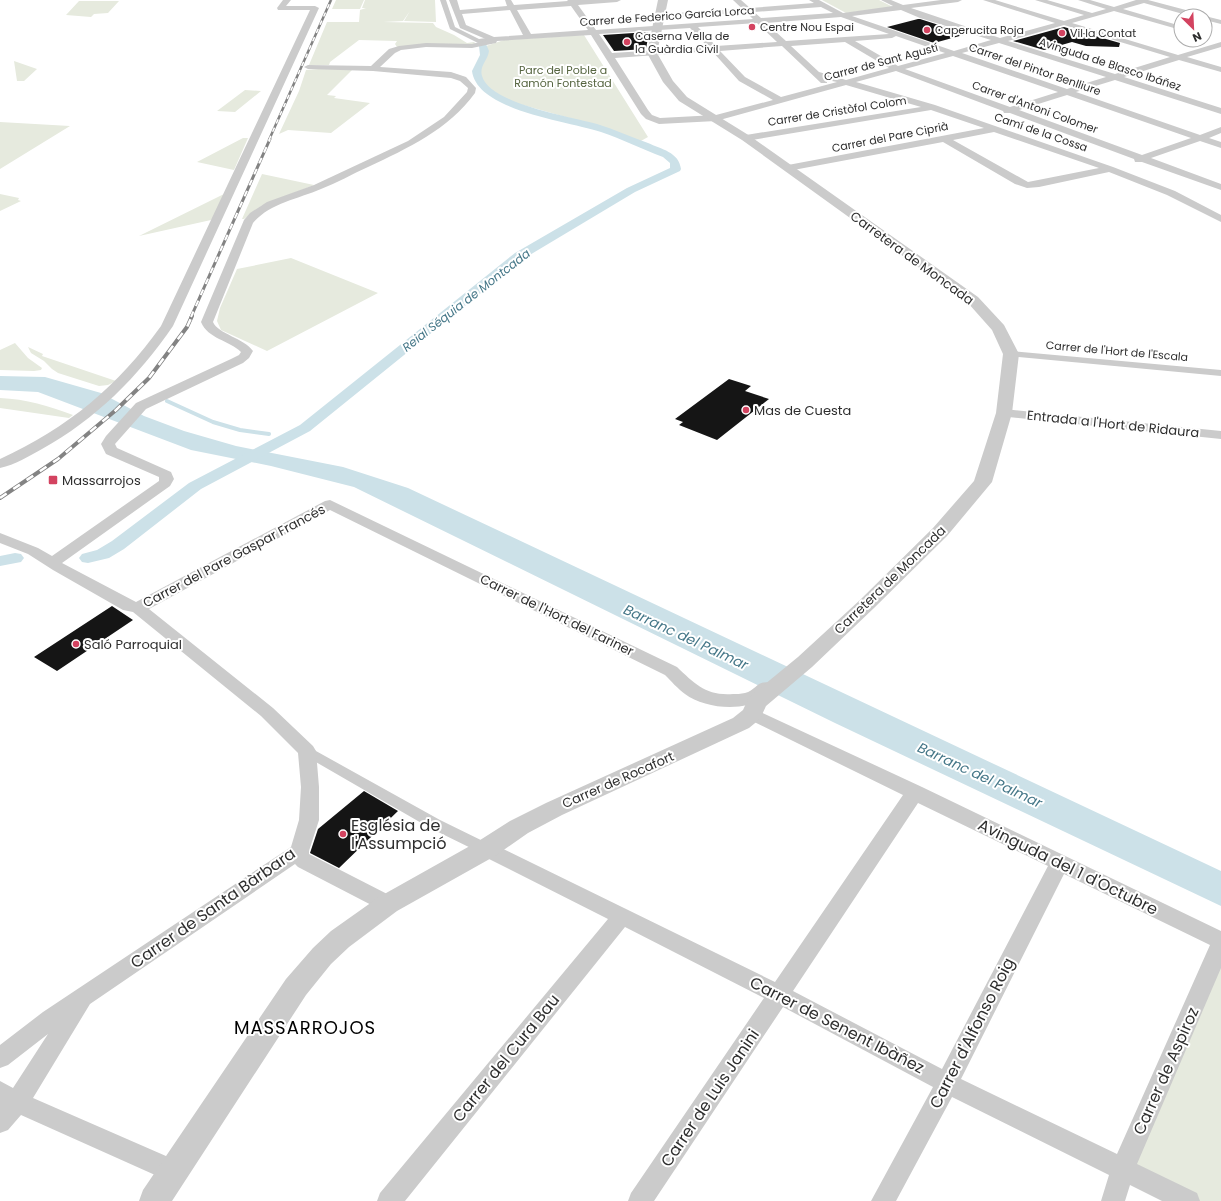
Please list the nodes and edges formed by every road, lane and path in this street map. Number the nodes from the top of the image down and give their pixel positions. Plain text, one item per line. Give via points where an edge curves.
1 (287, 0) edge
2 (443, 0) edge
3 (453, 0) edge
4 (507, 0) edge
5 (617, 0) edge
6 (663, 0) edge
7 (737, 0) edge
8 (813, 0) edge
9 (885, 0) edge
10 (958, 0) edge
11 (987, 0) edge
12 (1039, 0) edge
13 (1082, 0) edge
14 (1142, 0) edge
15 (572, 1) edge
16 (823, 5) junction
17 (900, 7) junction
18 (512, 8) junction
19 (1115, 9) junction
20 (1173, 9) edge
21 (739, 10) dead end
22 (748, 10) junction
23 (458, 12) junction
24 (842, 15) junction
25 (1092, 15) junction
26 (660, 16) junction
27 (760, 21) junction
28 (1064, 23) junction
29 (693, 26) junction
30 (1173, 26) edge
31 (657, 29) junction
32 (593, 32) junction
33 (899, 35) junction
34 (528, 36) junction
35 (492, 39) junction
36 (846, 39) junction
37 (1001, 40) junction
38 (1219, 40) edge
39 (784, 44) junction
40 (714, 49) junction
41 (652, 54) junction
42 (952, 54) junction
43 (610, 56) junction
44 (1178, 57) junction
45 (308, 67) dead end
46 (373, 69) junction
47 (897, 69) junction
48 (1221, 70) edge
49 (817, 74) junction
50 (1115, 77) junction
51 (848, 82) junction
52 (830, 87) junction
53 (1067, 92) junction
54 (781, 101) junction
55 (932, 107) junction
56 (1010, 110) junction
57 (1221, 111) edge
58 (716, 118) junction
59 (973, 121) junction
60 (996, 129) junction
61 (1221, 130) edge
62 (1199, 137) junction
63 (746, 138) junction
64 (945, 139) junction
65 (1221, 145) edge
66 (1143, 159) junction
67 (788, 168) junction
68 (1110, 169) junction
69 (1221, 187) edge
70 (1221, 219) edge
71 (1011, 354) junction
72 (1221, 373) edge
73 (1004, 413) junction
74 (1221, 435) edge
75 (0, 464) edge
76 (330, 504) joint
77 (0, 538) edge
78 (52, 563) junction
79 (138, 608) junction
80 (753, 705) junction
81 (307, 751) junction
82 (916, 792) junction
83 (486, 849) junction
84 (298, 851) junction
85 (1060, 863) junction
86 (388, 904) junction
87 (622, 916) junction
88 (1221, 942) edge
89 (780, 995) junction
90 (84, 997) junction
91 (0, 1058) edge
92 (947, 1083) junction
93 (8, 1097) edge
94 (0, 1122) edge
95 (1123, 1169) junction
96 (173, 1172) junction
97 (154, 1201) edge
98 (389, 1201) edge
99 (640, 1201) edge
100 (883, 1201) edge
101 (1113, 1201) edge
102 (1188, 1201) edge

1 - 75 street via 281,8 315,8 167,326 141,362 101,403 46,442
2 - 35 street via 452,28 478,41
3 - 23 street
4 - 18 street
5 - 15 street
6 - 26 street
7 - 22 street
8 - 16 street, Carrer del Pintor Benlliure
9 - 17 street, Avinguda de Blasco Ibáñez
10 - 17 street, Carrer de Federico García Lorca
11 - 28 street
12 - 25 street
13 - 19 street
14 - 19 street, Carrer de Sant Agustí
14 - 20 street
15 - 18 street
15 - 32 street, Carrer de Sant Agustí
16 - 22 street
16 - 24 street, Carrer del Pintor Benlliure
17 - 24 street, Carrer de Federico García Lorca
17 - 37 street, Avinguda de Blasco Ibáñez
18 - 23 street
18 - 34 street
19 - 25 street, Carrer de Sant Agustí
19 - 30 street
21 - 26 street
22 - 27 street
23 - 35 street via 463,26
24 - 27 street, Carrer de Federico García Lorca
24 - 33 street, Carrer del Pintor Benlliure
25 - 28 street, Carrer de Sant Agustí
26 - 31 street
27 - 29 street, Carrer de Federico García Lorca
27 - 39 street
28 - 37 street, Carrer de Sant Agustí
28 - 44 street
29 - 31 street, Carrer de Federico García Lorca
29 - 40 street
31 - 32 street, Carrer de Federico García Lorca
31 - 41 street
32 - 34 street, Carrer de Federico García Lorca
32 - 43 street, Carrer de Sant Agustí
33 - 36 street
33 - 42 street, Carrer del Pintor Benlliure
34 - 35 street, Carrer de Federico García Lorca
35 - 46 street via 493,41 472,46 426,45 399,48 388,54
36 - 39 street
36 - 47 street, Carrer d'Antoni Colomer
37 - 42 street, Carrer de Sant Agustí
37 - 50 street, Avinguda de Blasco Ibáñez
38 - 44 street
39 - 40 street
39 - 49 street
40 - 41 street
40 - 54 street via 742,79
41 - 43 street
41 - 58 street, Carretera de Moncada via 678,94
42 - 47 street, Carrer de Sant Agustí
42 - 53 street, Carrer del Pintor Benlliure
43 - 58 street, Carrer de Sant Agustí via 644,112 654,120
44 - 48 street
44 - 50 street
45 - 46 street
46 - 78 street via 458,77 470,84 471,93 447,119 411,143 318,187 271,204 250,218 207,322 212,330 241,345 247,351 246,354 231,364 150,400 111,439 108,444 111,451 166,475 167,479 165,483
47 - 51 street, Carrer de Sant Agustí
47 - 56 street, Carrer d'Antoni Colomer
49 - 51 street, Camí de la Cossa
49 - 52 street
50 - 53 street
50 - 57 street, Avinguda de Blasco Ibáñez
51 - 52 street, Carrer de Sant Agustí
51 - 55 street, Camí de la Cossa
52 - 54 street, Carrer de Sant Agustí
53 - 56 street
53 - 62 street, Carrer del Pintor Benlliure
54 - 58 street, Carrer de Sant Agustí
55 - 59 street, Camí de la Cossa
55 - 63 street, Carrer de Cristòfol Colom
56 - 59 street
56 - 66 street, Carrer d'Antoni Colomer
58 - 63 street, Carretera de Moncada
59 - 60 street, Camí de la Cossa
60 - 64 street, Carrer del Pare Ciprià
60 - 68 street, Camí de la Cossa
61 - 62 street
62 - 65 street, Carrer del Pintor Benlliure
62 - 66 street
63 - 67 street, Carretera de Moncada
64 - 67 street, Carrer del Pare Ciprià
64 - 68 street via 1027,185
66 - 68 street
66 - 69 street, Carrer d'Antoni Colomer
67 - 71 street, Carretera de Moncada via 973,300 1000,328
68 - 70 street, Camí de la Cossa via 1171,193
71 - 72 street, Carrer de l'Hort de l'Escala
71 - 73 street, Carretera de Moncada
73 - 74 street, Entrada a l'Hort de Ridaura
73 - 80 street, Carretera de Moncada via 983,482 940,532 805,662
76 - 79 street, Carrer del Pare Gaspar Francés
76 - 80 street, Carrer de l'Hort del Fariner via 671,671 691,690 704,697
77 - 78 street via 33,551
78 - 79 street via 129,606
79 - 81 street via 267,712
80 - 82 street
80 - 83 street, Carrer de Rocafort via 741,723 554,809 519,827
81 - 83 street via 435,824
81 - 84 street, Carrer de Santa Bàrbara via 309,820
82 - 85 street, Avinguda del 1 d'Octubre
82 - 89 street, Carrer de Luis Janini
83 - 86 street, Carrer de Rocafort
83 - 87 street, Carrer de Senent Ibàñez
84 - 86 street via 305,862
84 - 90 street, Carrer de Santa Bàrbara
85 - 88 street, Avinguda del 1 d'Octubre
85 - 92 street, Carrer d'Alfonso Roig
86 - 96 street, Carrer de Rocafort via 340,939 296,987
87 - 89 street, Carrer de Senent Ibàñez
87 - 98 street, Carrer del Cura Bau
88 - 95 street, Carrer de Aspiroz
89 - 92 street, Carrer de Senent Ibàñez
89 - 99 street, Carrer de Luis Janini
90 - 91 street, Carrer de Santa Bàrbara
90 - 93 street, Carrer de Santa Bàrbara
92 - 95 street, Carrer de Senent Ibàñez
92 - 100 street, Carrer d'Alfonso Roig
93 - 94 street, Carrer de Santa Bàrbara
93 - 96 street
95 - 101 street, Carrer de Aspiroz
95 - 102 street, Carrer de Senent Ibàñez
96 - 97 street, Carrer de Rocafort

